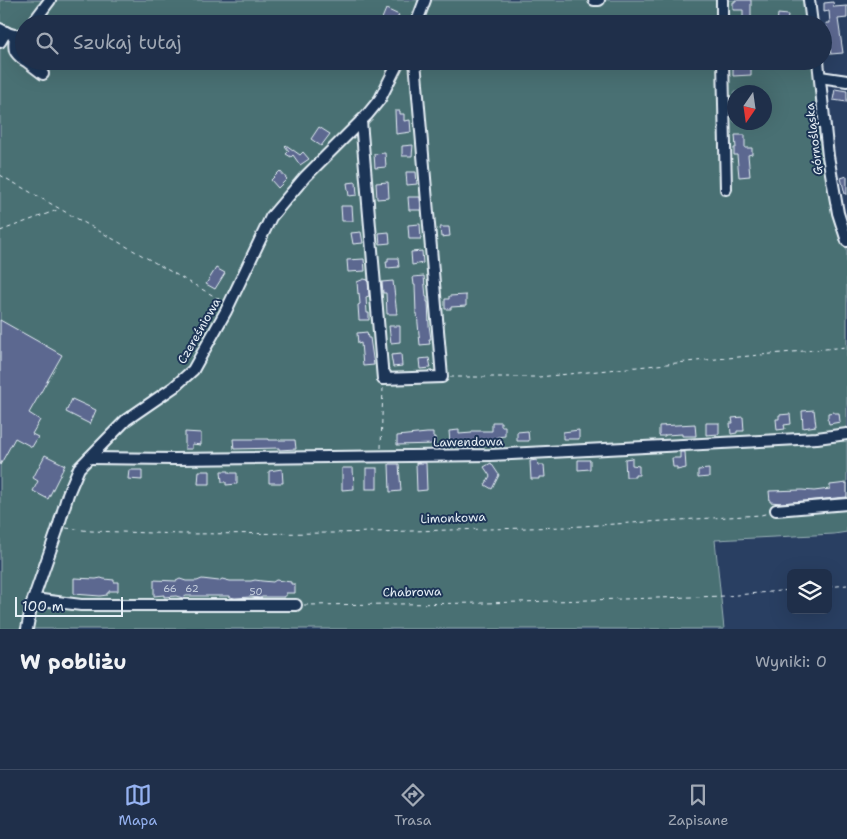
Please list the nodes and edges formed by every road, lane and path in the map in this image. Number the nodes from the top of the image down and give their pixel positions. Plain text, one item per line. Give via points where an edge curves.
1 (50, 0) edge
2 (425, 0) edge
3 (594, 0) edge
4 (598, 0) edge
5 (722, 0) edge
6 (809, 0) edge
7 (39, 15) edge
8 (419, 15) edge
9 (722, 15) edge
10 (811, 15) edge
11 (11, 32) edge
12 (0, 42) edge
13 (15, 52) edge
14 (38, 70) edge
15 (394, 70) edge
16 (416, 70) edge
17 (722, 70) edge
18 (819, 70) edge
19 (43, 74) dead end
20 (820, 77) junction
21 (847, 81) edge
22 (361, 121) junction
23 (0, 175) edge
24 (726, 189) dead end
25 (60, 209) junction
26 (0, 231) edge
27 (847, 241) edge
28 (229, 304) junction
29 (847, 347) edge
30 (384, 376) junction
31 (442, 376) junction
32 (847, 434) edge
33 (381, 456) junction
34 (89, 458) junction
35 (847, 504) edge
36 (776, 510) joint
37 (59, 527) junction
38 (847, 586) edge
39 (832, 587) edge
40 (787, 590) edge
41 (34, 599) junction
42 (296, 606) joint
43 (27, 629) edge

1 - 7 street
2 - 8 street
3 - 4 street
5 - 9 street
6 - 10 street
11 - 12 street
11 - 13 street
14 - 19 street
15 - 22 street, Czereśniowa via 380,98
16 - 31 street
17 - 24 street
18 - 20 street, Górnośląska
20 - 21 street
20 - 27 street, Górnośląska via 828,156 838,213
22 - 28 street, Czereśniowa via 305,177 271,217
22 - 30 street
23 - 25 path
25 - 26 path
25 - 28 path
28 - 34 street, Czereśniowa via 193,370 126,420
29 - 31 path via 539,378
30 - 31 street
30 - 33 path
32 - 33 street, Lawendowa via 490,455
33 - 34 street, Lawendowa
34 - 37 street, Czereśniowa via 79,468
35 - 36 street
36 - 37 path, Limonkowa via 761,515 566,527 334,533 181,534
37 - 41 street, Czereśniowa
38 - 39 path
40 - 42 path, Chabrowa via 678,598
41 - 42 street via 81,605
41 - 43 street, Czereśniowa

